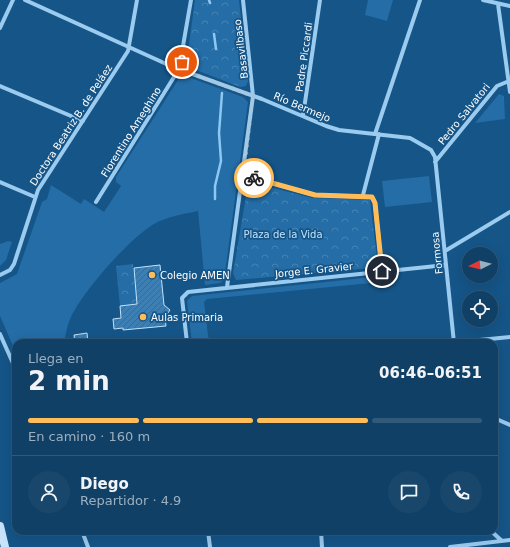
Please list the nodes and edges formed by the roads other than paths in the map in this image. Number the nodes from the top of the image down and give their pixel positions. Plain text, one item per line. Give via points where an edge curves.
1 (13, 0) edge
2 (25, 0) edge
3 (137, 0) edge
4 (191, 0) edge
5 (243, 0) edge
6 (320, 0) edge
7 (420, 0) edge
8 (483, 0) edge
9 (498, 4) junction
10 (510, 6) edge
11 (0, 28) edge
12 (129, 47) junction
13 (179, 69) junction
14 (509, 81) junction
15 (0, 86) edge
16 (510, 92) edge
17 (253, 96) junction
18 (303, 116) junction
19 (83, 121) junction
20 (377, 134) junction
21 (435, 162) junction
22 (243, 175) junction
23 (0, 182) edge
24 (363, 196) junction
25 (35, 197) junction
26 (96, 202) dead end
27 (510, 212) edge
28 (445, 252) junction
29 (446, 265) junction
30 (382, 271) junction
31 (0, 275) edge
32 (227, 287) junction
33 (0, 334) edge
34 (510, 337) edge
35 (187, 339) edge
36 (454, 339) edge
37 (491, 339) edge
38 (12, 361) edge
39 (498, 420) edge
40 (510, 425) edge
41 (0, 526) edge
42 (84, 535) edge
43 (208, 535) edge
44 (321, 535) edge
45 (495, 535) edge
46 (510, 540) edge
47 (502, 541) junction
48 (5, 547) edge
49 (88, 547) edge
50 (210, 547) edge
51 (322, 547) edge
52 (450, 547) edge
53 (458, 547) edge

1 - 11 street
2 - 12 street, Río Bermejo
3 - 12 street, Doctora Beatriz B. de Peláez
4 - 13 street, Florentino Ameghino
5 - 17 street, Basavilbaso
6 - 18 street, Padre Piccardi
7 - 20 street
8 - 9 street
9 - 10 street
9 - 14 street
12 - 13 street, Río Bermejo
12 - 19 street, Doctora Beatriz B. de Peláez
13 - 17 street, Río Bermejo
13 - 26 street, Florentino Ameghino
14 - 16 street
14 - 21 street, Pedro Salvatori via 497,86
15 - 19 street
17 - 18 street, Río Bermejo
17 - 22 street, Basavilbaso
18 - 20 street, Río Bermejo via 335,129
19 - 25 street, Doctora Beatriz B. de Peláez
20 - 21 street, Río Bermejo via 413,139 432,151
20 - 24 street
21 - 28 street, Formosa
22 - 24 street via 315,195
22 - 32 street, Basavilbaso
23 - 25 street
24 - 30 street via 372,197 375,201
25 - 31 street, Doctora Beatriz B. de Peláez via 14,264 10,270
27 - 28 street
28 - 29 street, Formosa
29 - 30 street, Jorge E. Gravier
29 - 36 street, Formosa
30 - 32 street, Jorge E. Gravier
32 - 35 street, Jorge E. Gravier via 184,294 182,300
33 - 38 street
34 - 37 street
39 - 40 street
41 - 48 street
42 - 49 street
43 - 50 street
44 - 51 street
45 - 47 street
46 - 47 street
47 - 53 street
52 - 53 street

